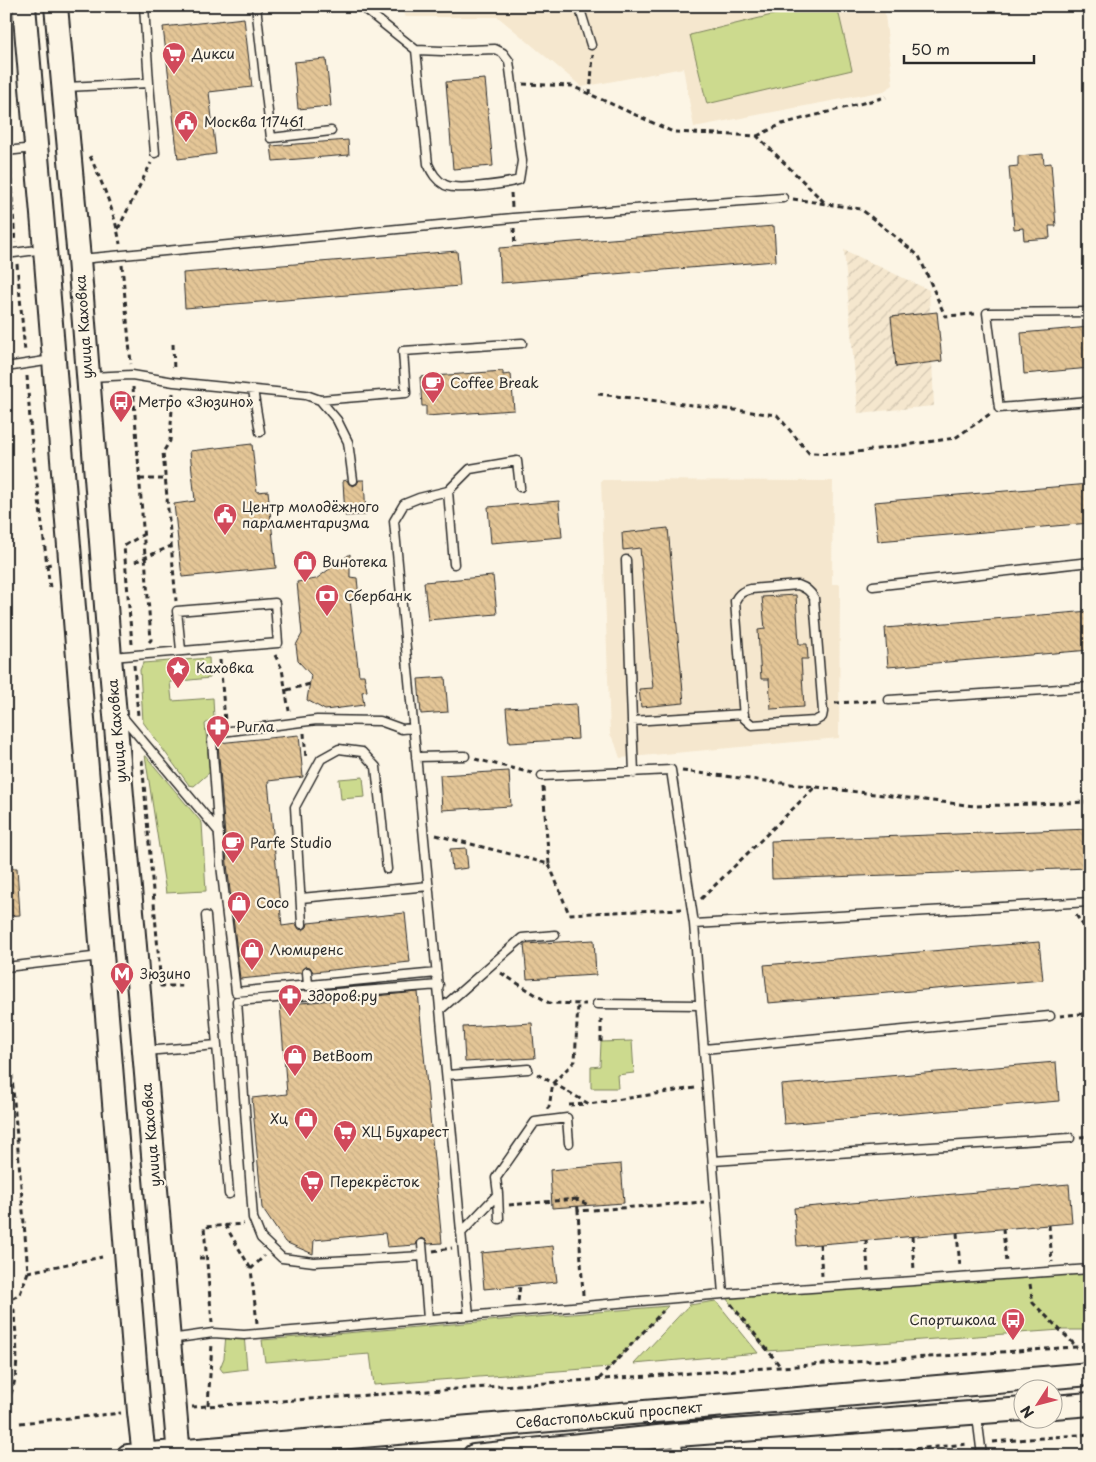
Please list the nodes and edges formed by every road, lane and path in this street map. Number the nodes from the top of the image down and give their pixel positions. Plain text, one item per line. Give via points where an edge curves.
1 (24, 6) edge
2 (56, 6) edge
3 (144, 6) edge
4 (256, 6) edge
5 (361, 6) edge
6 (579, 6) edge
7 (591, 45) joint
8 (416, 50) junction
9 (149, 82) junction
10 (512, 83) junction
11 (64, 87) junction
12 (590, 94) junction
13 (886, 97) dead end
14 (6, 105) edge
15 (331, 131) dead end
16 (757, 136) junction
17 (36, 148) junction
18 (8, 150) edge
19 (90, 154) dead end
20 (155, 154) joint
21 (511, 190) dead end
22 (783, 198) joint
23 (825, 203) junction
24 (512, 207) dead end
25 (118, 229) junction
26 (46, 249) junction
27 (16, 253) junction
28 (6, 254) edge
29 (121, 255) junction
30 (79, 259) junction
31 (1090, 312) edge
32 (987, 313) junction
33 (522, 343) dead end
34 (172, 344) dead end
35 (54, 360) junction
36 (26, 364) junction
37 (6, 367) edge
38 (132, 375) junction
39 (88, 377) junction
40 (174, 382) junction
41 (253, 390) junction
42 (598, 394) dead end
43 (320, 400) junction
44 (1090, 401) edge
45 (999, 408) junction
46 (260, 432) dead end
47 (140, 479) junction
48 (165, 479) junction
49 (353, 480) dead end
50 (520, 487) dead end
51 (448, 491) junction
52 (144, 534) junction
53 (171, 546) junction
54 (146, 557) junction
55 (626, 560) dead end
56 (135, 562) dead end
57 (1090, 562) edge
58 (57, 563) dead end
59 (47, 564) junction
60 (454, 564) dead end
61 (873, 586) dead end
62 (50, 588) dead end
63 (177, 611) junction
64 (181, 650) junction
65 (273, 653) dead end
66 (220, 654) dead end
67 (133, 655) junction
68 (110, 657) junction
69 (310, 684) dead end
70 (1090, 687) edge
71 (287, 690) junction
72 (889, 700) joint
73 (840, 703) dead end
74 (115, 708) junction
75 (744, 714) junction
76 (303, 722) junction
77 (632, 722) junction
78 (291, 723) junction
79 (413, 728) junction
80 (226, 732) junction
81 (140, 738) junction
82 (465, 756) joint
83 (416, 757) junction
84 (671, 770) junction
85 (634, 773) junction
86 (542, 776) junction
87 (309, 782) junction
88 (814, 788) junction
89 (1090, 802) edge
90 (219, 832) junction
91 (423, 832) junction
92 (550, 864) junction
93 (387, 870) dead end
94 (429, 886) junction
95 (301, 898) junction
96 (1069, 903) junction
97 (1090, 905) edge
98 (692, 909) junction
99 (206, 916) dead end
100 (302, 924) dead end
101 (694, 924) junction
102 (555, 935) dead end
103 (1090, 935) edge
104 (103, 956) junction
105 (9, 966) edge
106 (490, 966) junction
107 (307, 972) dead end
108 (437, 973) junction
109 (439, 985) junction
110 (184, 986) dead end
111 (308, 986) junction
112 (6, 987) edge
113 (6, 1003) edge
114 (578, 1004) junction
115 (599, 1004) junction
116 (700, 1005) junction
117 (441, 1009) junction
118 (1090, 1014) edge
119 (1050, 1016) joint
120 (601, 1042) dead end
121 (216, 1045) junction
122 (704, 1049) junction
123 (144, 1051) junction
124 (528, 1069) joint
125 (447, 1075) junction
126 (553, 1083) junction
127 (707, 1086) junction
128 (549, 1107) dead end
129 (1070, 1138) dead end
130 (569, 1143) dead end
131 (713, 1161) junction
132 (229, 1194) dead end
133 (498, 1194) junction
134 (577, 1199) junction
135 (716, 1202) junction
136 (588, 1205) dead end
137 (498, 1206) junction
138 (578, 1211) junction
139 (499, 1219) dead end
140 (246, 1224) dead end
141 (225, 1225) junction
142 (1049, 1225) dead end
143 (1003, 1229) dead end
144 (461, 1233) junction
145 (957, 1233) dead end
146 (912, 1236) dead end
147 (866, 1240) dead end
148 (422, 1244) dead end
149 (820, 1244) dead end
150 (462, 1247) junction
151 (430, 1251) dead end
152 (265, 1255) dead end
153 (422, 1256) junction
154 (102, 1257) dead end
155 (199, 1258) dead end
156 (206, 1258) junction
157 (251, 1269) junction
158 (1090, 1269) edge
159 (28, 1272) junction
160 (1053, 1272) junction
161 (1028, 1273) junction
162 (1007, 1274) junction
163 (960, 1278) junction
164 (915, 1281) junction
165 (869, 1284) junction
166 (822, 1287) junction
167 (723, 1294) junction
168 (676, 1298) junction
169 (6, 1303) edge
170 (584, 1306) junction
171 (469, 1316) junction
172 (428, 1319) junction
173 (257, 1322) dead end
174 (213, 1333) junction
175 (168, 1339) junction
176 (1090, 1346) edge
177 (1078, 1347) junction
178 (780, 1367) junction
179 (1090, 1374) edge
180 (599, 1379) junction
181 (6, 1404) edge
182 (1090, 1404) edge
183 (1064, 1406) edge
184 (1014, 1410) edge
185 (976, 1413) junction
186 (106, 1415) dead end
187 (20, 1423) dead end
188 (1090, 1434) edge
189 (980, 1443) junction
190 (678, 1446) edge
191 (878, 1452) junction
192 (178, 1454) edge
193 (139, 1455) edge
194 (1090, 1455) edge
195 (474, 1456) edge
196 (835, 1456) edge
197 (887, 1456) edge
198 (982, 1456) edge
199 (1086, 1456) edge

1 - 17 main road
2 - 11 main road, улица Каховка
3 - 9 lane
4 - 15 lane via 271,138
5 - 8 lane
6 - 7 lane
7 - 12 path via 594,58
8 - 10 lane via 495,49 509,61
8 - 10 lane via 428,164 435,177 447,186 472,187 519,180 522,161
9 - 11 lane
9 - 20 lane
10 - 12 path via 572,86
11 - 30 main road, улица Каховка
12 - 16 path via 673,132
13 - 16 path via 782,124
14 - 18 path
16 - 23 path
17 - 18 lane
17 - 26 main road
18 - 27 path
19 - 25 path
20 - 25 path
21 - 24 path
22 - 23 path
22 - 29 lane via 513,218
23 - 32 path via 861,209 919,256 945,316
25 - 29 path
26 - 27 lane
26 - 35 main road
27 - 28 lane
27 - 36 path
29 - 30 lane
29 - 38 path
30 - 39 main road, улица Каховка
31 - 32 lane
32 - 45 lane
33 - 43 lane via 403,351 406,392
34 - 40 path
35 - 36 lane
35 - 104 main road
36 - 37 lane
36 - 59 path
38 - 39 lane
38 - 40 lane
38 - 47 path
39 - 68 main road, улица Каховка
40 - 41 lane
40 - 48 path via 170,441 163,452
41 - 43 lane via 306,395
41 - 46 lane
42 - 45 path via 777,415 809,453 843,454 955,438
43 - 49 lane via 348,442
44 - 45 lane
47 - 48 path
47 - 52 path
48 - 53 path
50 - 51 lane via 517,461 470,469
51 - 60 lane
51 - 79 lane via 404,504 394,521
52 - 54 path
52 - 67 path via 124,546
53 - 54 path
53 - 63 path
54 - 56 path
54 - 67 path via 151,640
55 - 77 lane
57 - 61 lane
58 - 59 path
59 - 62 path
63 - 64 lane
63 - 64 lane via 275,603 278,643
64 - 67 lane
65 - 71 path
66 - 80 path
67 - 68 lane
67 - 81 path
68 - 74 main road, улица Каховка
69 - 71 path
70 - 72 lane
71 - 78 path
72 - 73 path
74 - 81 lane
74 - 123 main road, улица Каховка
75 - 75 lane via 735,601 738,595 750,589 805,587 814,598 822,716 815,721 756,725 748,723
75 - 77 lane
76 - 78 lane
76 - 79 lane via 380,720 402,729
76 - 87 path
77 - 85 lane
78 - 80 lane
79 - 83 lane
80 - 90 lane via 214,734 212,740
81 - 90 lane
81 - 110 path via 161,986
82 - 83 lane
82 - 86 path
83 - 91 lane
84 - 85 lane
84 - 88 path
84 - 98 lane
85 - 86 lane
86 - 92 path
87 - 93 lane via 321,759 338,749 362,752 376,767
87 - 95 lane via 294,807
88 - 89 path via 975,806
88 - 98 path
90 - 111 lane via 236,992
91 - 92 path
91 - 94 lane
92 - 98 path via 569,914
94 - 95 lane
94 - 108 lane
95 - 100 lane
96 - 97 lane
96 - 101 lane
96 - 103 path
98 - 101 lane
99 - 121 lane
101 - 116 lane
102 - 106 lane via 522,938
104 - 105 lane
104 - 193 main road via 139,1412
105 - 112 path
106 - 114 path via 549,1003
106 - 117 lane
107 - 111 lane
108 - 109 lane
108 - 111 lane
109 - 117 lane
109 - 153 lane via 237,1001 253,1218 261,1238 282,1258 314,1262
113 - 159 path
114 - 115 path
114 - 126 path via 575,1061
115 - 116 lane
115 - 120 path
116 - 122 lane
117 - 125 lane
118 - 119 path
119 - 122 lane
121 - 123 lane
121 - 132 lane
122 - 127 lane
123 - 175 main road, улица Каховка
124 - 125 lane
124 - 126 path
125 - 144 lane
126 - 127 path via 589,1104
126 - 128 path
127 - 131 lane
129 - 131 lane
130 - 133 lane via 567,1118 535,1122 496,1178
131 - 135 lane
133 - 137 lane
133 - 144 lane
134 - 136 path
134 - 137 path
134 - 138 path
135 - 138 path
135 - 167 lane
137 - 139 lane
138 - 170 path
140 - 141 path
141 - 156 path via 204,1227
141 - 157 path
142 - 160 path
143 - 162 path
144 - 150 lane
145 - 163 path
146 - 164 path
147 - 165 path
148 - 153 lane
149 - 166 path
150 - 151 path
150 - 171 lane
152 - 157 path
153 - 172 lane
154 - 159 path
155 - 156 path
156 - 174 path
157 - 173 path
158 - 160 lane
159 - 169 path via 20,1294
160 - 161 lane
161 - 162 lane
161 - 177 path via 1033,1304
162 - 163 lane
163 - 164 lane
164 - 165 lane
165 - 166 lane
166 - 167 lane
167 - 168 lane
167 - 178 path
168 - 170 lane
168 - 180 path
169 - 181 path via 14,1310 17,1354 12,1394
170 - 171 lane
171 - 172 lane
172 - 174 lane via 240,1335
174 - 175 lane
174 - 180 path via 208,1406
175 - 192 main road, улица Каховка
176 - 177 path
177 - 178 path
178 - 180 path
179 - 192 main road, Севастопольский проспект via 267,1443
182 - 183 main road
184 - 185 main road, Севастопольский проспект
185 - 189 lane
185 - 190 main road, Севастопольский проспект
186 - 187 path
188 - 189 path
189 - 191 path
189 - 198 lane
190 - 195 main road, Севастопольский проспект
191 - 196 path
191 - 197 path
192 - 193 main road, Севастопольский проспект
194 - 199 path

